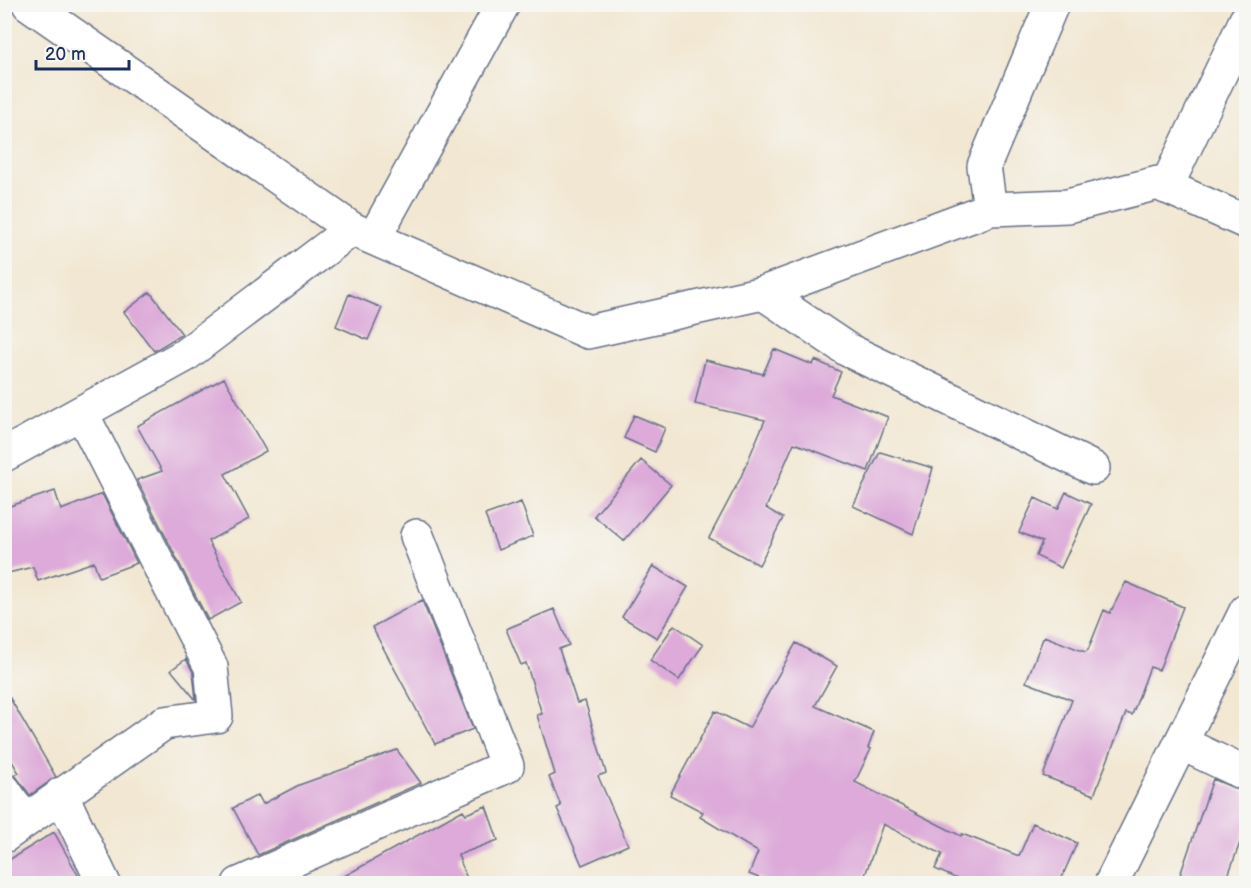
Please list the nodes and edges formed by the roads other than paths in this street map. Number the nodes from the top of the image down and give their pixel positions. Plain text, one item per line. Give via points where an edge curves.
1 (29, 4) edge
2 (503, 4) edge
3 (1052, 4) edge
4 (1246, 20) edge
5 (1166, 187) junction
6 (990, 209) junction
7 (1246, 222) edge
8 (363, 234) junction
9 (763, 293) junction
10 (82, 414) junction
11 (4, 454) edge
12 (1093, 468) dead end
13 (417, 536) dead end
14 (1246, 611) edge
15 (1181, 743) junction
16 (1246, 774) edge
17 (4, 790) edge
18 (61, 794) junction
19 (15, 828) edge
20 (104, 884) edge
21 (239, 884) edge
22 (1111, 884) edge

1 - 8 street
2 - 8 street
3 - 6 street via 984,166
4 - 5 street
5 - 6 street via 1158,183 1068,206
5 - 7 street
6 - 9 street
8 - 9 street via 588,332
8 - 10 street via 184,356
9 - 12 street via 848,350
10 - 11 street
10 - 18 street via 211,667 216,716 164,723
13 - 21 street via 507,766
14 - 15 street
15 - 16 street
15 - 22 street
17 - 19 street
18 - 19 street
18 - 20 street

